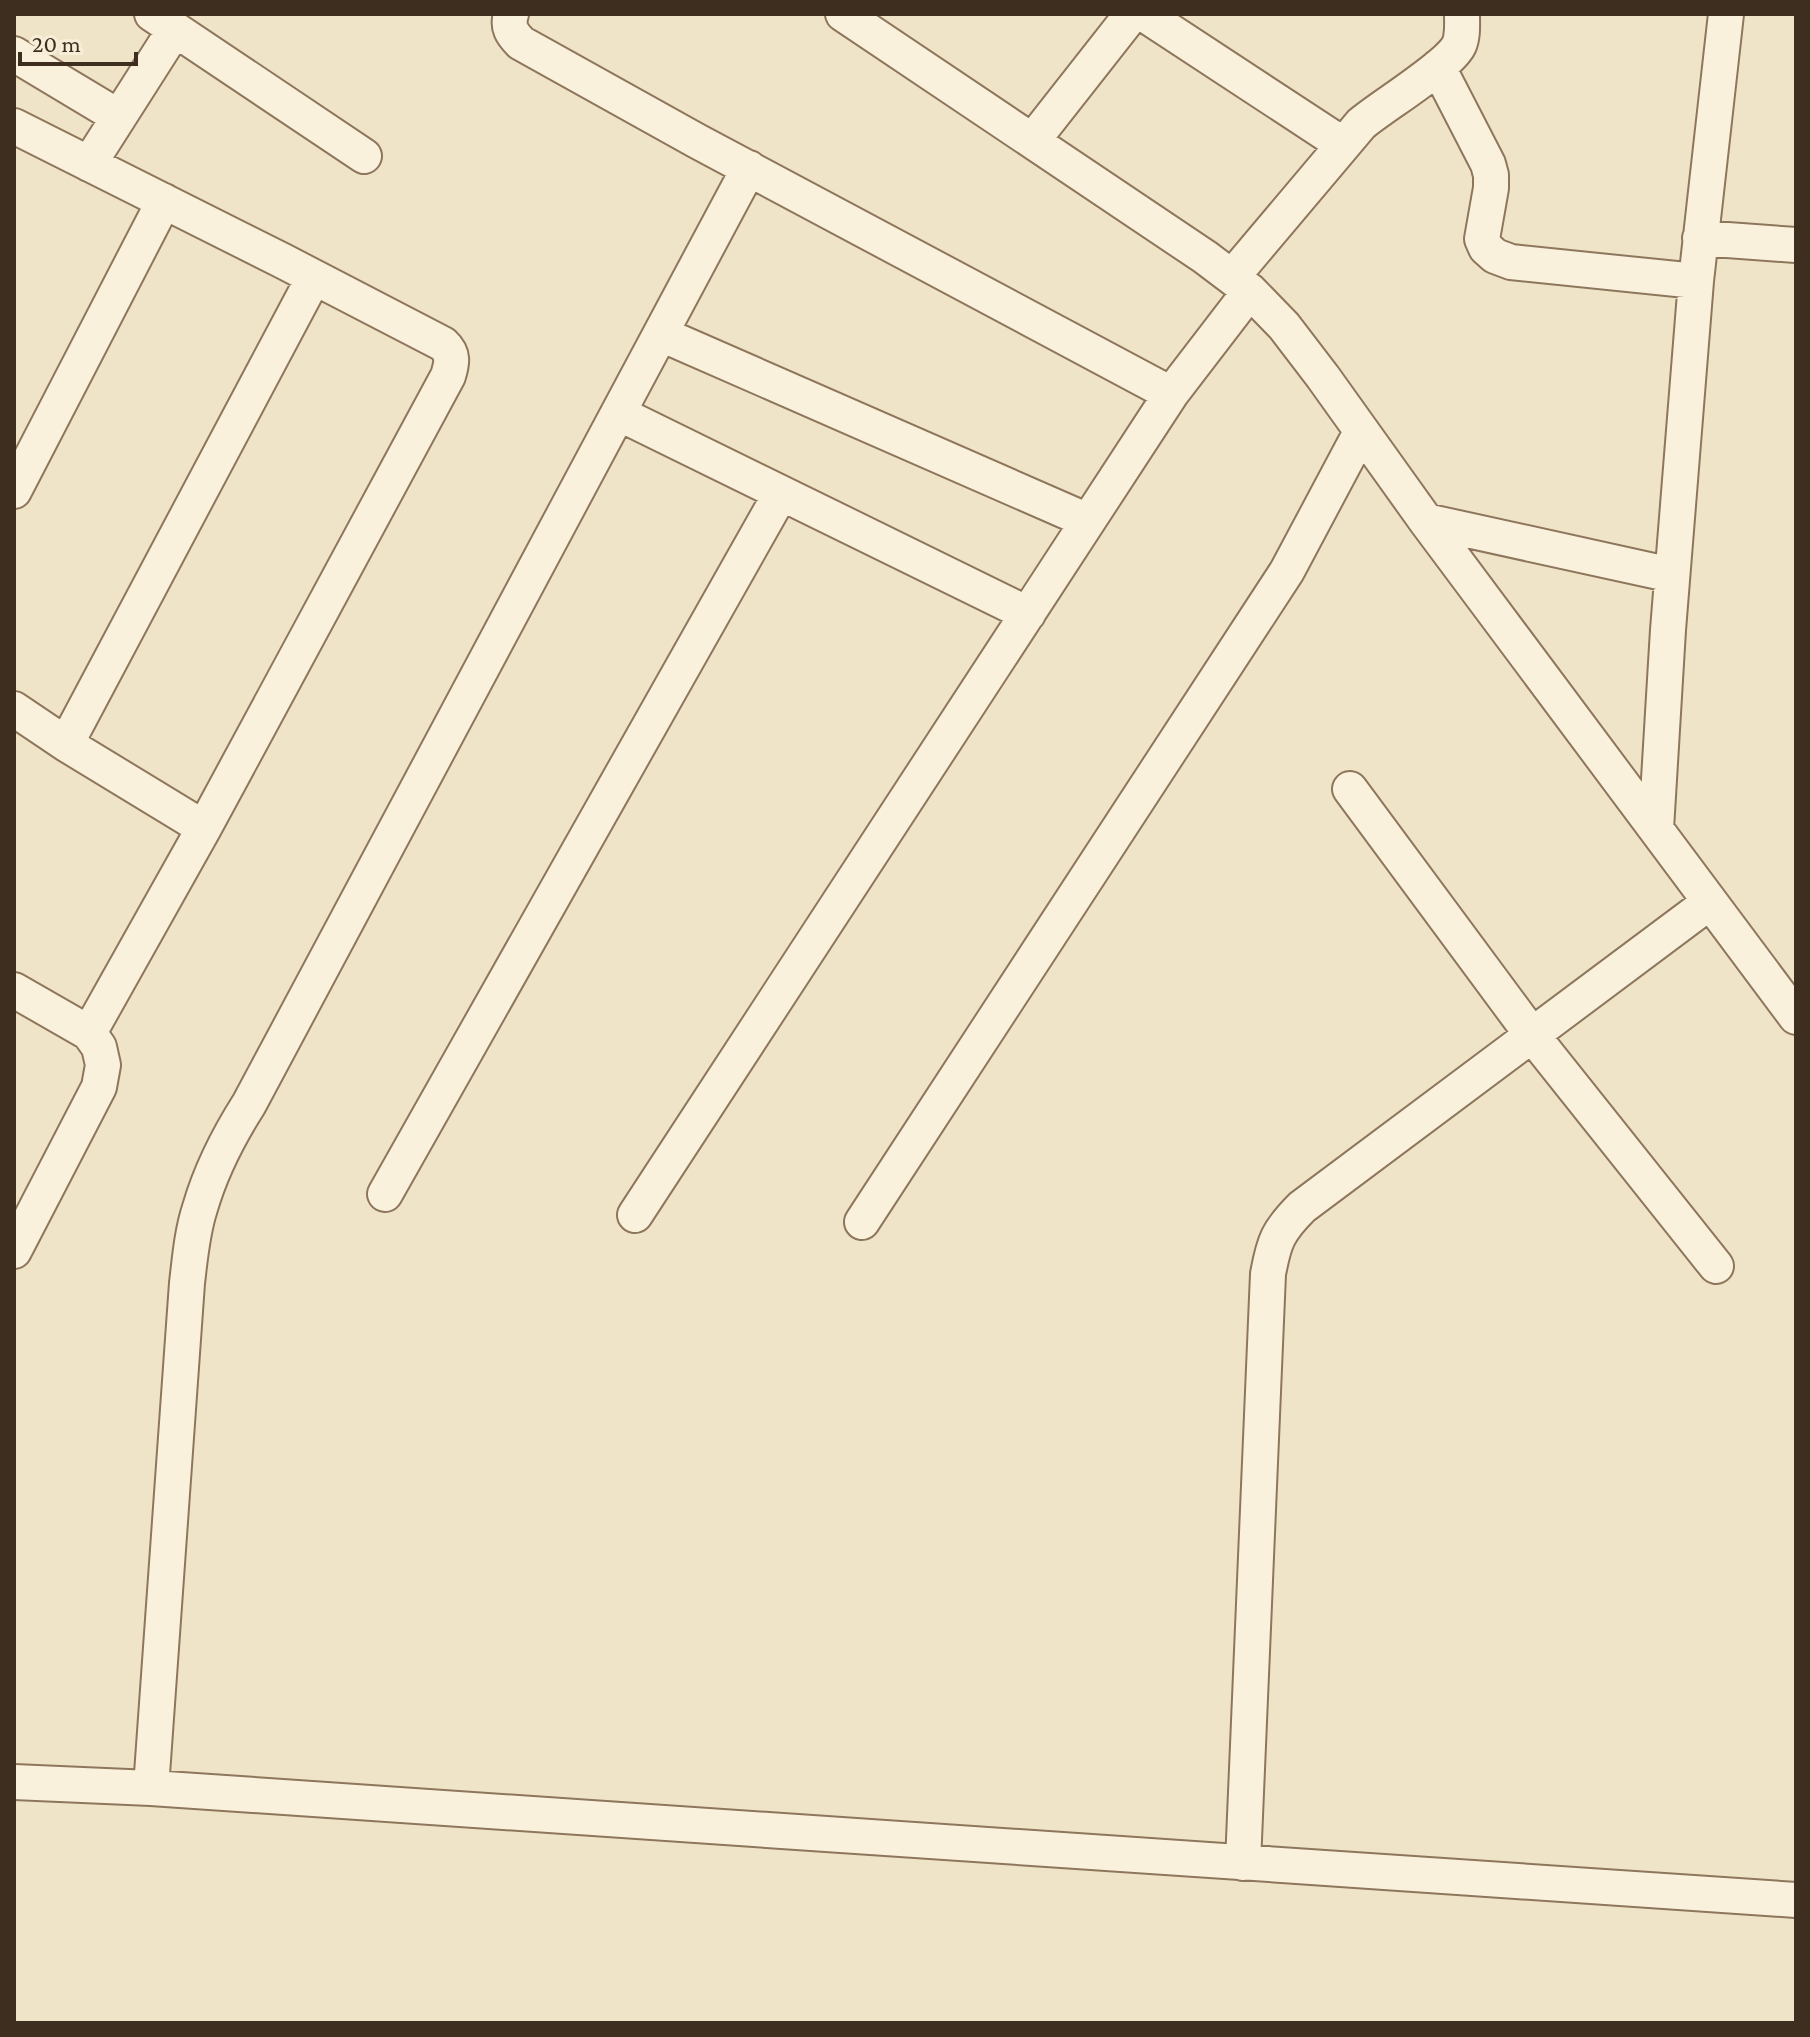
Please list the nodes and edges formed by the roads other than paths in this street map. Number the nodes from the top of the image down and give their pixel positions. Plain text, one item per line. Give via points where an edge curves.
1 (511, 14) edge
2 (843, 14) edge
3 (1132, 14) edge
4 (1144, 14) edge
5 (1462, 14) edge
6 (1726, 14) edge
7 (164, 22) edge
8 (14, 54) edge
9 (1438, 67) junction
10 (119, 117) junction
11 (14, 126) edge
12 (1033, 140) junction
13 (1342, 144) junction
14 (364, 156) dead end
15 (89, 164) junction
16 (749, 168) junction
17 (164, 201) junction
18 (1700, 238) junction
19 (1796, 245) edge
20 (314, 277) junction
21 (1696, 281) junction
22 (1241, 284) junction
23 (661, 334) junction
24 (1171, 394) junction
25 (618, 413) junction
26 (1361, 432) junction
27 (14, 491) edge
28 (781, 493) junction
29 (1088, 521) junction
30 (1426, 521) junction
31 (1672, 575) junction
32 (1028, 614) junction
33 (14, 709) edge
34 (66, 744) junction
35 (1350, 789) dead end
36 (204, 828) junction
37 (1656, 829) junction
38 (1710, 902) junction
39 (14, 990) edge
40 (1796, 1017) edge
41 (89, 1033) junction
42 (1532, 1035) junction
43 (385, 1194) dead end
44 (635, 1215) dead end
45 (862, 1222) dead end
46 (14, 1251) edge
47 (1716, 1266) dead end
48 (14, 1782) edge
49 (151, 1788) junction
50 (1243, 1863) junction
51 (1796, 1900) edge

1 - 16 street via 512,33 521,43
2 - 12 street
3 - 12 street
4 - 13 street
5 - 9 street via 1459,45
6 - 18 street
7 - 10 street
7 - 14 street
8 - 10 street
9 - 13 street via 1377,110
9 - 21 street via 1488,164 1491,188 1482,239 1495,256
10 - 15 street
11 - 15 street
12 - 22 street
13 - 22 street
15 - 17 street
16 - 23 street
16 - 24 street
17 - 20 street
17 - 27 street
18 - 19 street
18 - 21 street
20 - 34 street
20 - 36 street via 443,344 452,364
21 - 31 street
22 - 24 street
22 - 26 street via 1284,326
23 - 25 street
23 - 29 street
24 - 29 street
25 - 28 street
25 - 49 street via 225,1143 199,1209 187,1283
26 - 30 street
26 - 45 street via 1287,571
28 - 32 street
28 - 43 street
29 - 32 street
30 - 31 street
30 - 37 street
31 - 37 street
32 - 44 street
33 - 34 street
34 - 36 street
35 - 42 street
36 - 41 street
37 - 38 street
38 - 40 street
38 - 42 street
39 - 41 street
41 - 46 street via 103,1065 99,1087
42 - 47 street
42 - 50 street via 1302,1207 1273,1246
48 - 49 street
49 - 50 street
50 - 51 street

